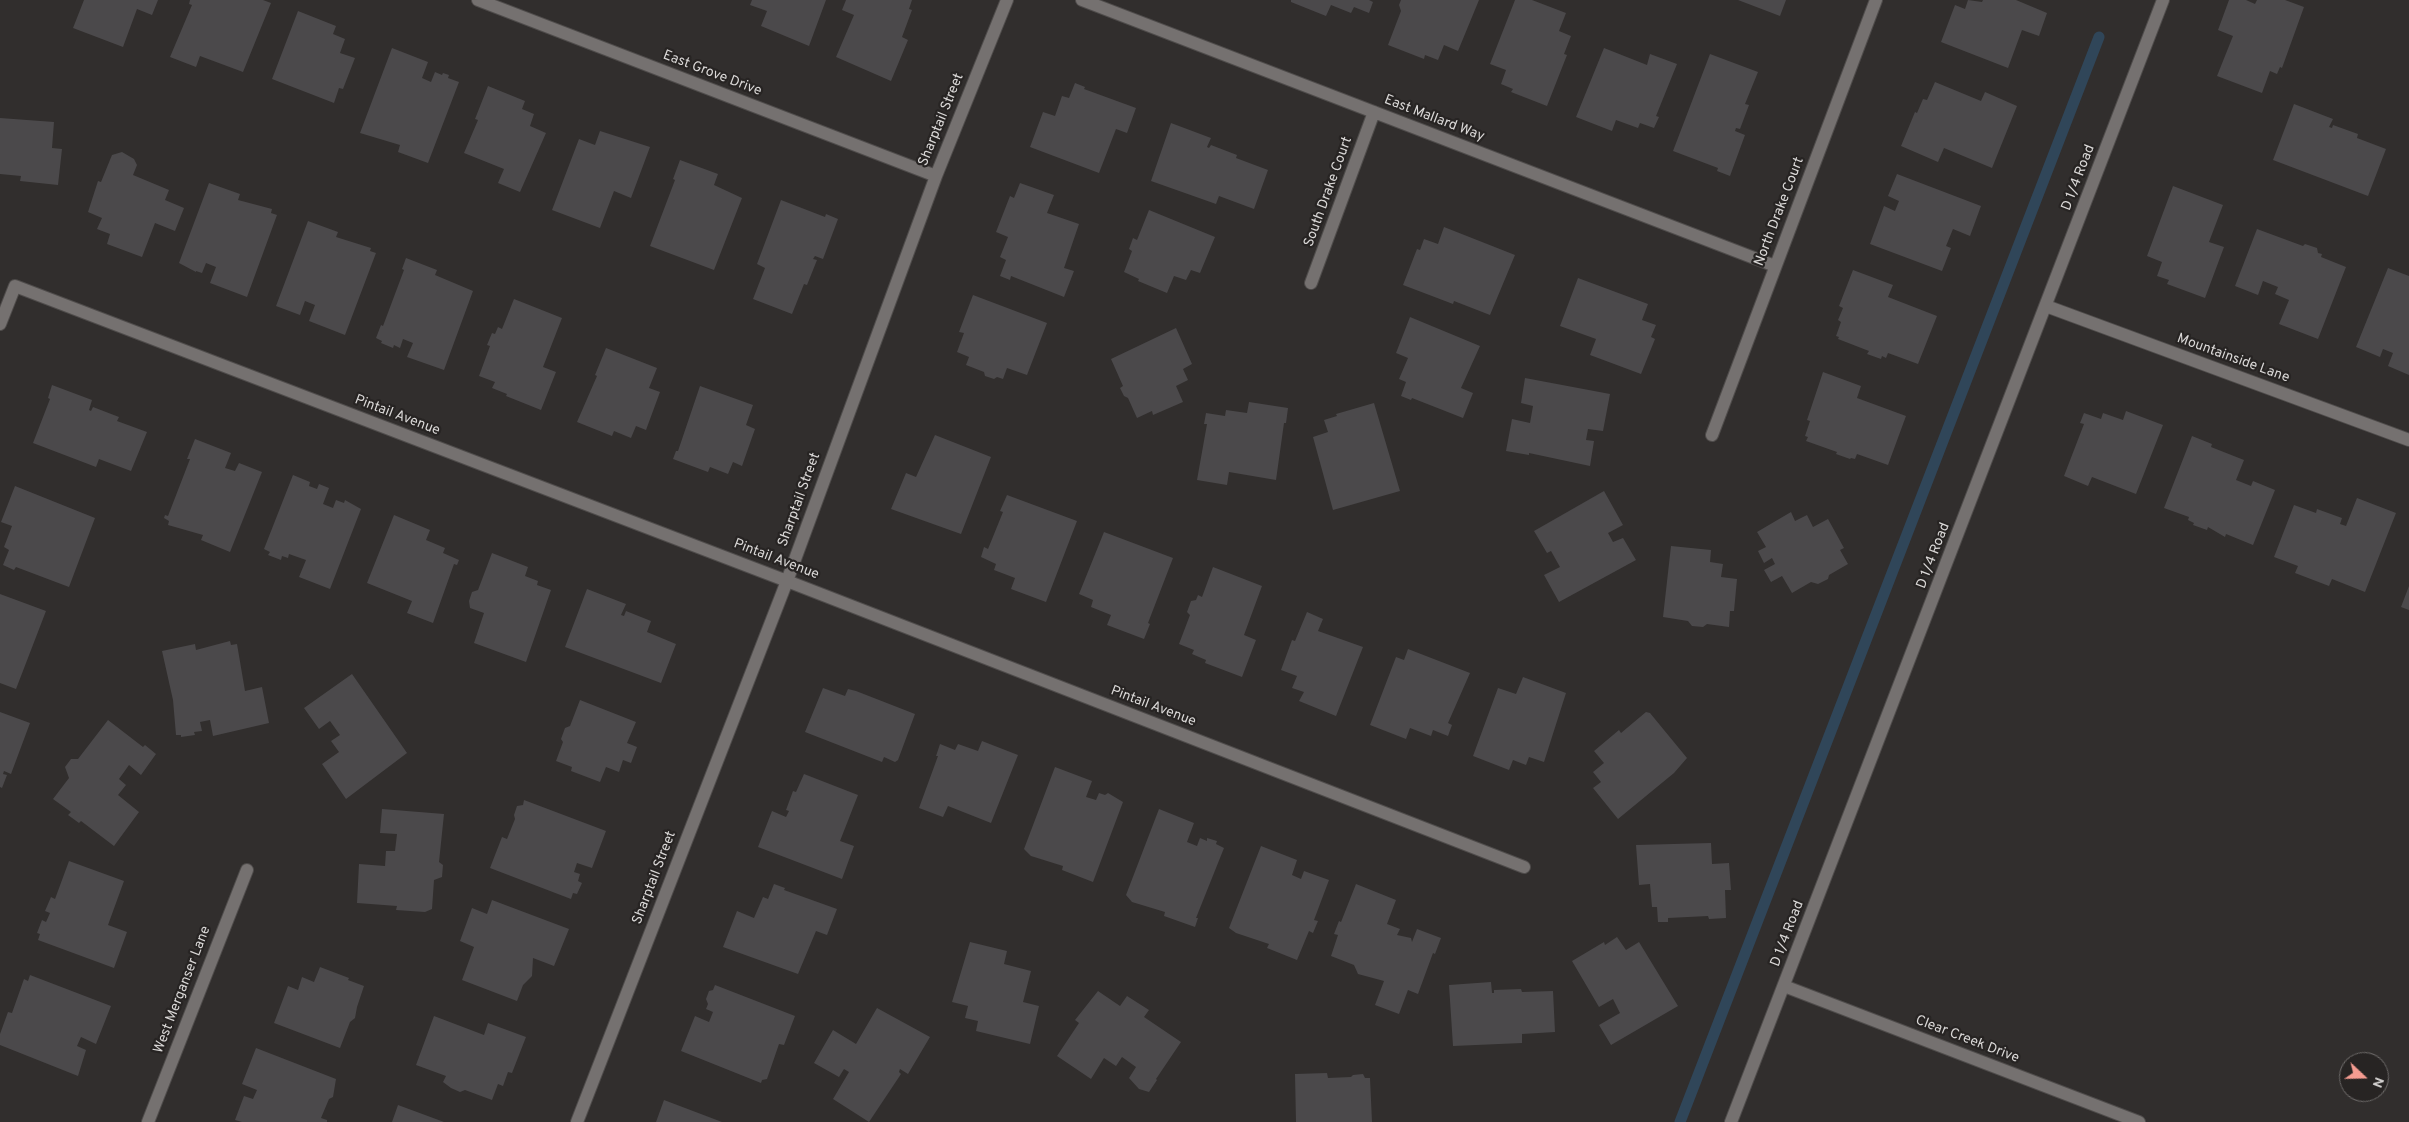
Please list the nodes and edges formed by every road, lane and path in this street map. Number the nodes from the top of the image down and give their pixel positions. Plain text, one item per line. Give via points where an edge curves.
1 (478, 0) edge
2 (1007, 0) edge
3 (1082, 0) edge
4 (1876, 0) edge
5 (2163, 0) edge
6 (1374, 112) junction
7 (936, 176) junction
8 (1775, 266) junction
9 (1311, 283) dead end
10 (2046, 306) junction
11 (0, 324) edge
12 (1712, 436) dead end
13 (2409, 440) edge
14 (787, 581) junction
15 (1524, 867) dead end
16 (247, 870) dead end
17 (1784, 986) junction
18 (148, 1122) edge
19 (577, 1122) edge
20 (1731, 1122) edge
21 (2139, 1122) edge

1 - 7 street, East Grove Drive
2 - 7 street, Sharptail Street
3 - 6 street, East Mallard Way
4 - 8 street, North Drake Court
5 - 10 street, D 1/4 Road
6 - 8 street, East Mallard Way
6 - 9 street, South Drake Court
7 - 14 street, Sharptail Street
8 - 12 street, North Drake Court
10 - 13 street, Mountainside Lane
10 - 17 street, D 1/4 Road
11 - 14 street, Pintail Avenue via 15,286
14 - 15 street, Pintail Avenue
14 - 19 street, Sharptail Street
16 - 18 street, West Merganser Lane
17 - 20 street, D 1/4 Road
17 - 21 street, Clear Creek Drive

